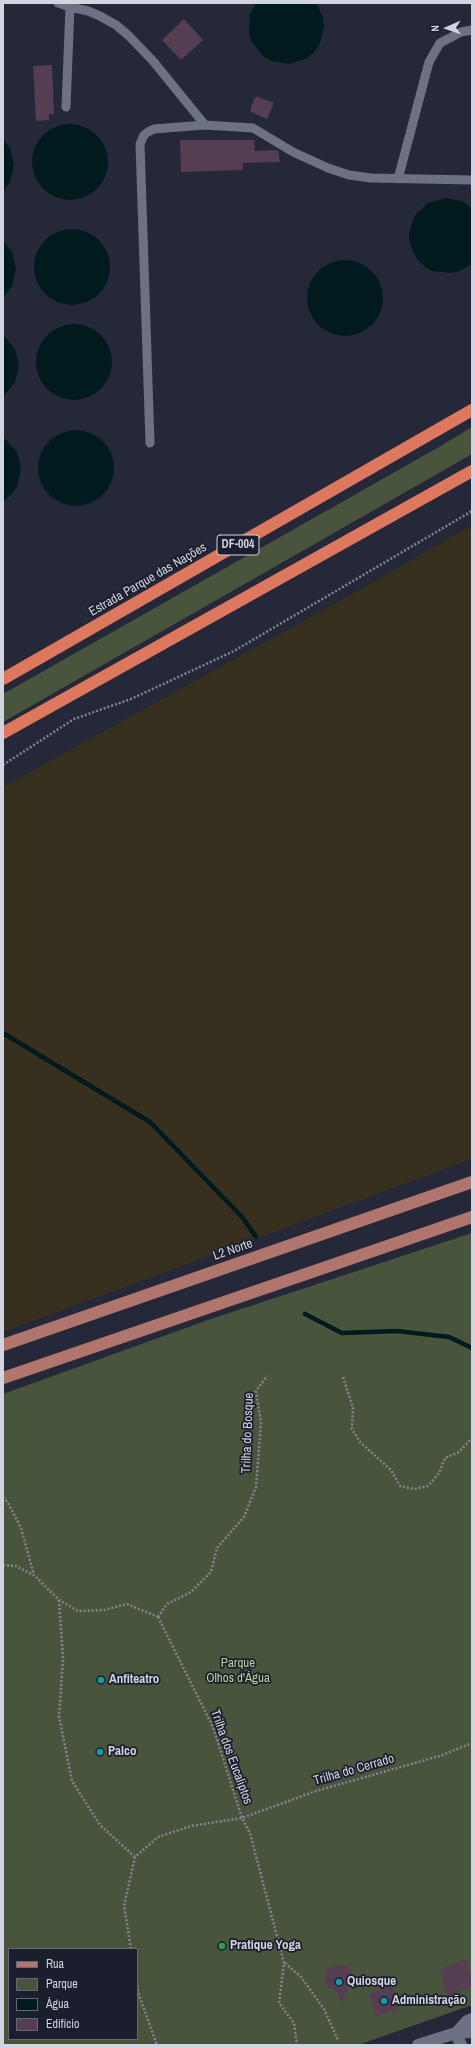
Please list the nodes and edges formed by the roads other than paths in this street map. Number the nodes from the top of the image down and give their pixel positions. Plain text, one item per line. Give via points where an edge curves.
1 (58, 3) edge
2 (70, 7) junction
3 (472, 30) edge
4 (66, 106) dead end
5 (205, 125) junction
6 (398, 179) junction
7 (472, 180) edge
8 (472, 410) edge
9 (150, 443) dead end
10 (472, 471) edge
11 (3, 679) edge
12 (3, 733) edge
13 (472, 1182) edge
14 (472, 1217) edge
15 (3, 1345) edge
16 (3, 1378) edge
17 (472, 2019) edge
18 (472, 2032) edge
19 (456, 2033) junction
20 (418, 2045) edge
21 (461, 2045) edge

1 - 2 lane
2 - 4 lane
2 - 5 lane via 100,16 129,36 153,61
3 - 6 lane via 461,32 440,43 428,62
5 - 6 lane via 253,128 293,152 328,168 349,175
5 - 9 lane via 154,129 144,135 140,144
6 - 7 lane
8 - 11 highway, Estrada Parque das Nações / DF-004
10 - 12 highway
13 - 15 main road, L2 Norte
14 - 16 main road
17 - 19 street
18 - 19 street
19 - 20 street
19 - 21 street

